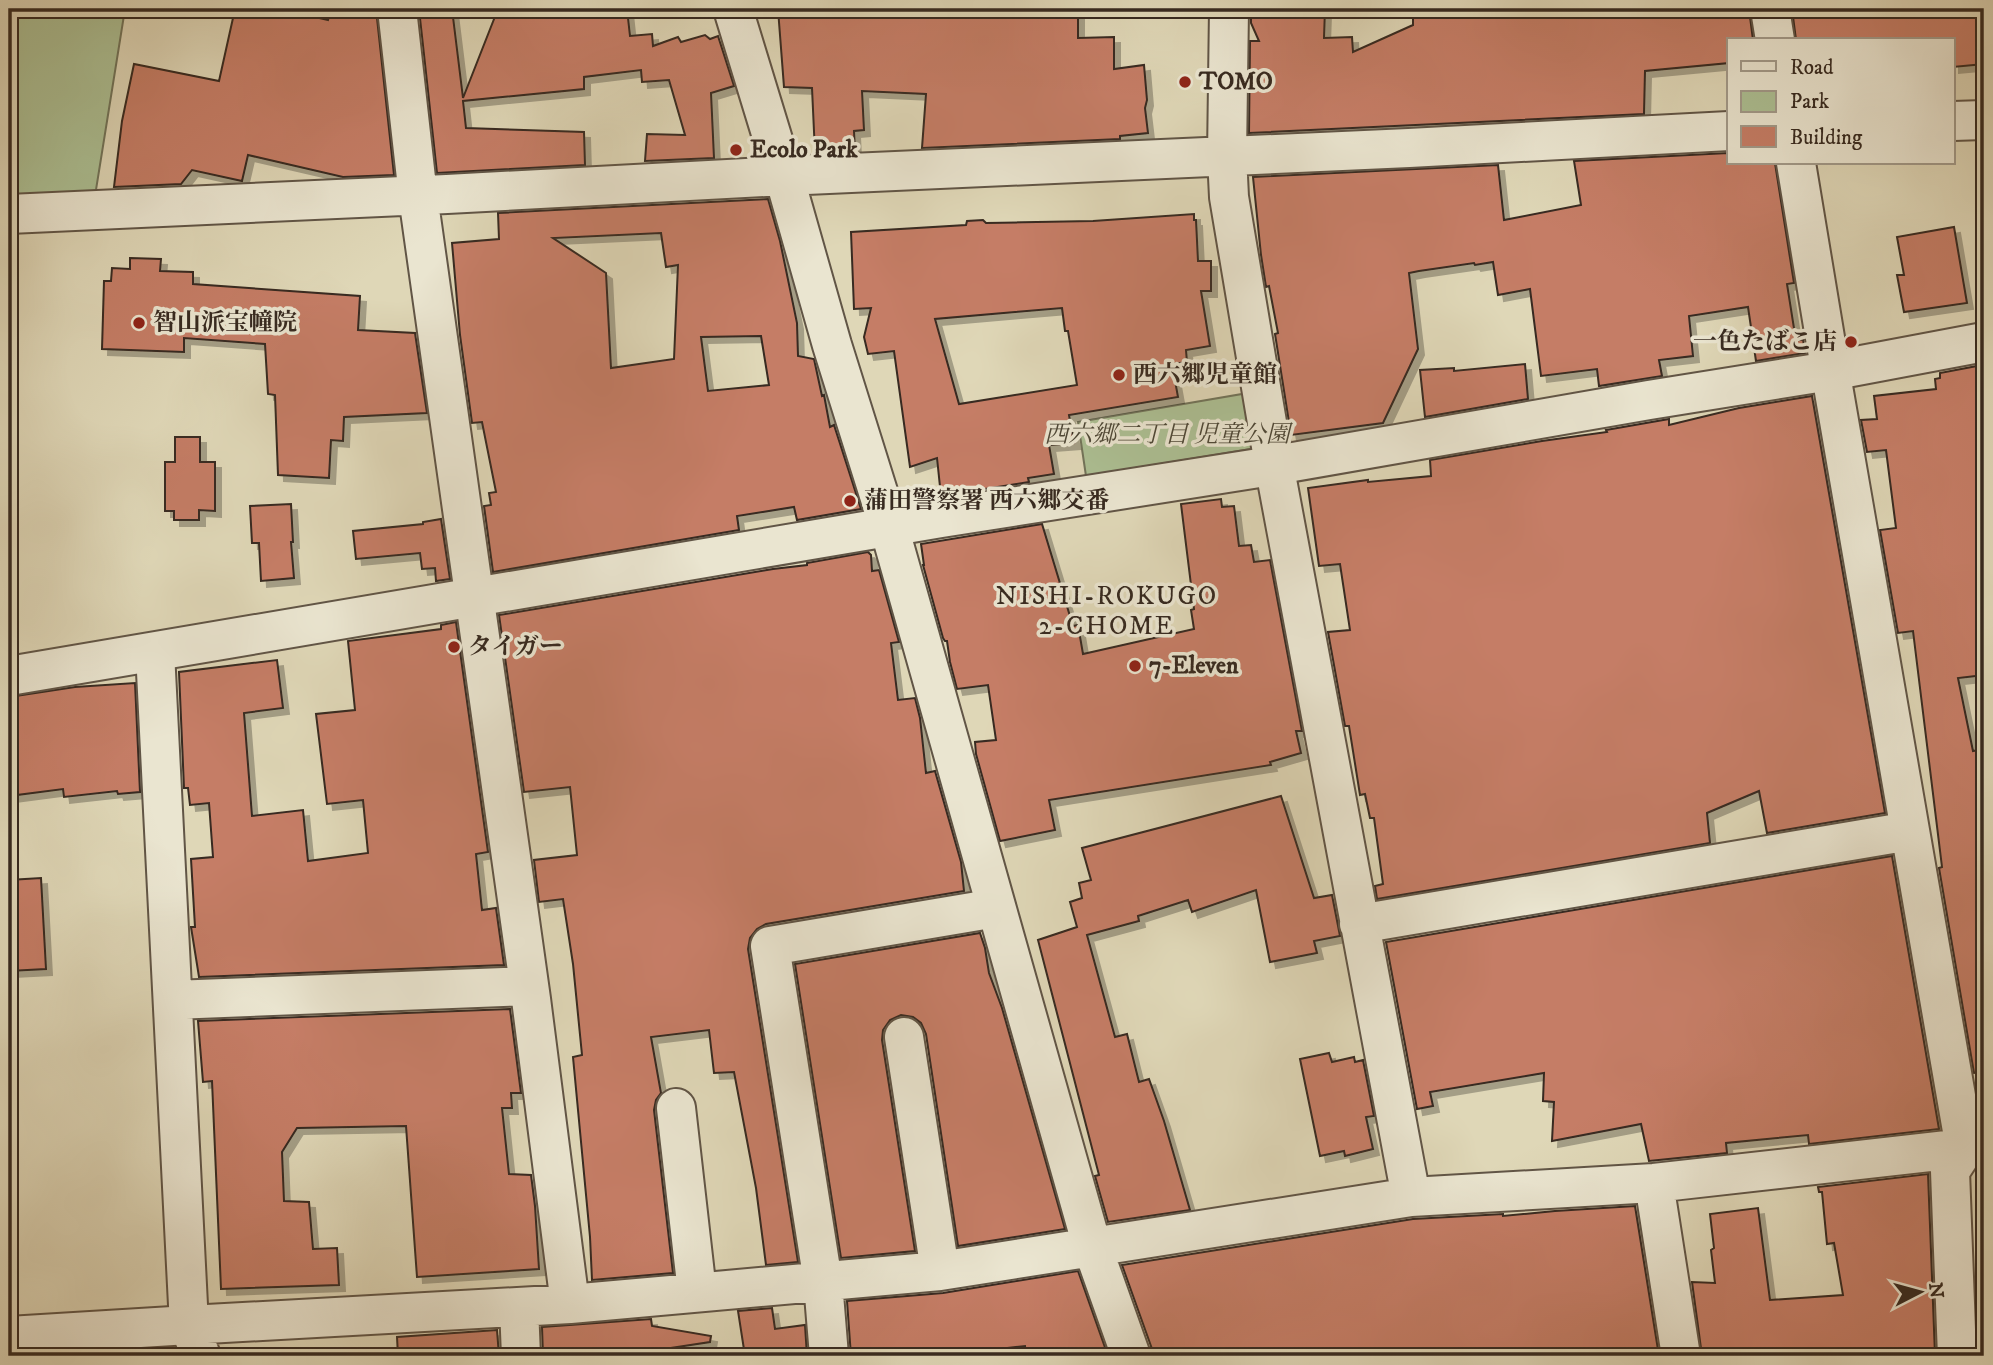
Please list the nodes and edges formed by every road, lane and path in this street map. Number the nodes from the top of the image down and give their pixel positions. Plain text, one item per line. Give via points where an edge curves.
1 (397, 9) edge
2 (733, 9) edge
3 (1229, 9) edge
4 (1770, 9) edge
5 (1775, 38) edge
6 (1984, 120) edge
7 (1954, 121) edge
8 (1727, 131) edge
9 (1227, 156) junction
10 (1796, 164) edge
11 (784, 176) junction
12 (418, 196) junction
13 (9, 214) edge
14 (1984, 342) edge
15 (1830, 372) junction
16 (1274, 464) junction
17 (889, 527) junction
18 (475, 598) junction
19 (155, 652) junction
20 (9, 676) edge
21 (1910, 831) junction
22 (996, 908) junction
23 (1359, 924) junction
24 (529, 986) junction
25 (173, 1000) junction
26 (904, 1037) dead end
27 (676, 1108) dead end
28 (1975, 1148) edge
29 (1654, 1184) junction
30 (1410, 1196) junction
31 (1092, 1246) junction
32 (940, 1272) junction
33 (823, 1282) junction
34 (697, 1292) junction
35 (570, 1304) junction
36 (519, 1307) junction
37 (9, 1336) edge
38 (195, 1341) edge
39 (520, 1356) edge
40 (830, 1356) edge
41 (1131, 1356) edge
42 (1681, 1356) edge
43 (1957, 1356) edge

1 - 12 street
2 - 11 street
3 - 9 street
4 - 5 street
6 - 7 street
8 - 9 street
9 - 11 street
9 - 16 street via 1229,197
10 - 15 street
11 - 12 street
11 - 17 street
12 - 13 street
12 - 18 street
14 - 15 street
15 - 16 street
15 - 21 street
16 - 17 street
16 - 23 street
17 - 18 street
17 - 22 street
18 - 19 street
18 - 24 street
19 - 20 street
19 - 25 street
21 - 23 street
21 - 28 street
22 - 31 street
22 - 33 street via 770,946
23 - 30 street
24 - 25 street
24 - 35 street
25 - 38 street
26 - 32 street
27 - 34 street
28 - 29 street
28 - 43 street via 1950,1171
29 - 30 street
29 - 42 street
30 - 31 street
31 - 32 street
31 - 41 street
32 - 33 street
33 - 34 street
33 - 40 street
34 - 35 street
35 - 36 street
36 - 38 street
36 - 39 street
37 - 38 street

